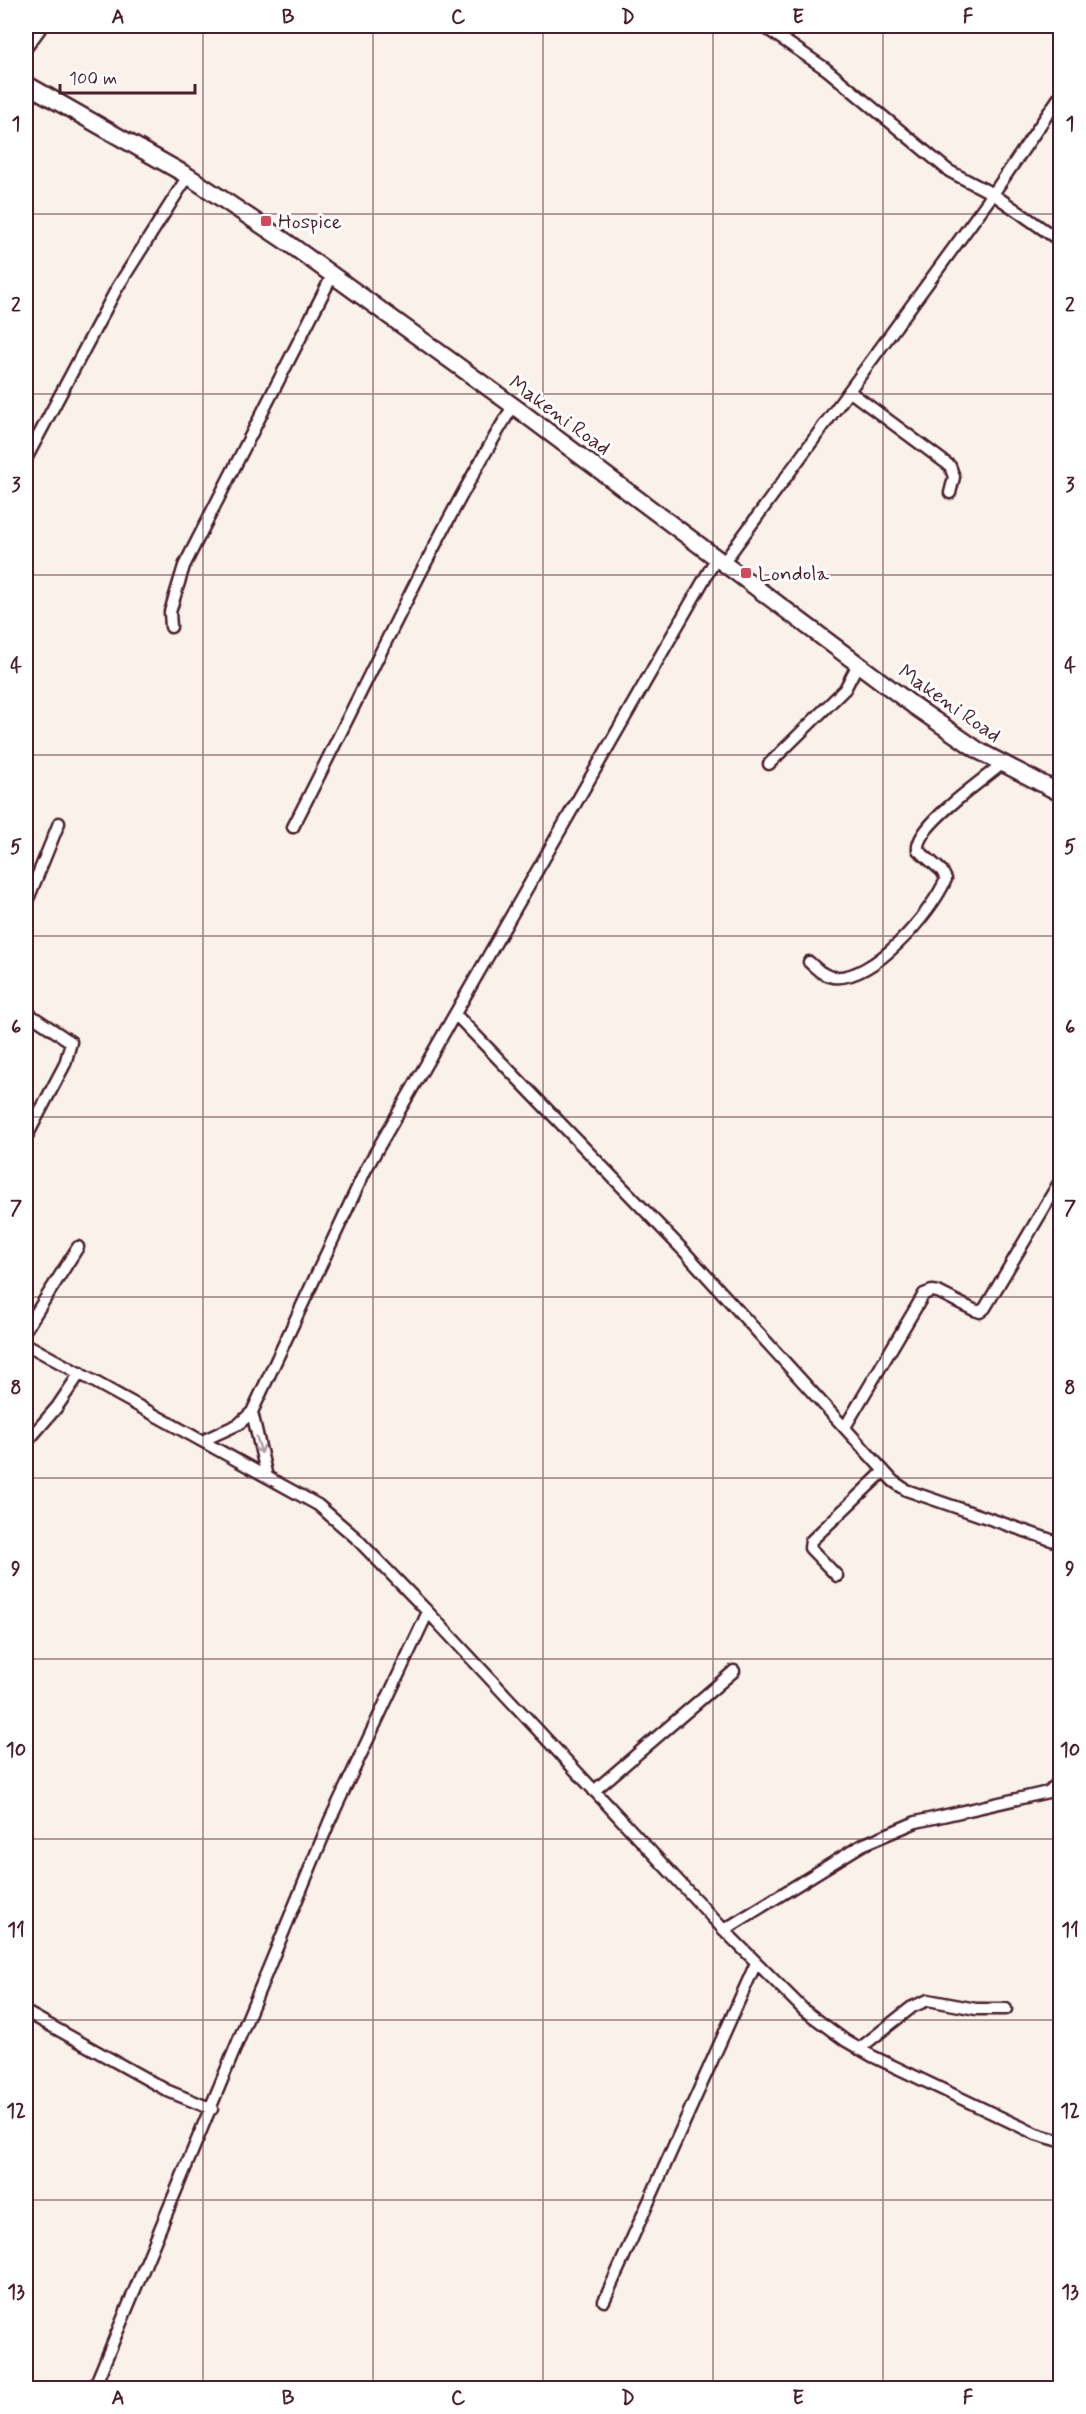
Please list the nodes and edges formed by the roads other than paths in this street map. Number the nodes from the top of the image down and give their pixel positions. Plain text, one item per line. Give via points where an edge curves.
1 (42, 26) edge
2 (763, 26) edge
3 (26, 48) edge
4 (26, 84) edge
5 (1060, 96) edge
6 (188, 176) junction
7 (993, 194) junction
8 (1060, 241) edge
9 (333, 274) junction
10 (849, 391) junction
11 (513, 405) junction
12 (26, 459) edge
13 (950, 493) dead end
14 (720, 560) junction
15 (171, 627) dead end
16 (858, 664) junction
17 (769, 764) dead end
18 (1002, 764) junction
19 (1060, 793) edge
20 (59, 823) dead end
21 (293, 827) dead end
22 (26, 904) edge
23 (809, 962) dead end
24 (26, 1012) edge
25 (456, 1015) junction
26 (26, 1138) edge
27 (1060, 1180) edge
28 (78, 1247) dead end
29 (26, 1329) edge
30 (26, 1344) edge
31 (80, 1373) junction
32 (252, 1412) junction
33 (845, 1427) junction
34 (204, 1440) junction
35 (26, 1443) edge
36 (884, 1472) junction
37 (267, 1477) junction
38 (1060, 1543) edge
39 (837, 1576) dead end
40 (428, 1612) junction
41 (734, 1671) dead end
42 (1060, 1782) edge
43 (594, 1791) junction
44 (724, 1930) junction
45 (756, 1963) junction
46 (1006, 2009) dead end
47 (26, 2012) edge
48 (859, 2049) junction
49 (212, 2109) junction
50 (1060, 2141) edge
51 (604, 2301) dead end
52 (94, 2388) edge

1 - 3 street
2 - 7 street via 826,69 949,171
4 - 6 main road, Makeni Road
5 - 7 street
6 - 9 main road, Makeni Road
6 - 12 street via 117,288
7 - 8 street
7 - 10 street
9 - 11 main road, Makeni Road
9 - 15 street via 184,566 171,604
10 - 13 street via 950,466 954,477
10 - 14 street
11 - 14 main road, Makeni Road
11 - 21 street via 412,587
14 - 16 main road, Makeni Road
14 - 25 street via 556,835
16 - 17 street via 846,689
16 - 18 main road, Makeni Road via 950,732
18 - 19 main road, Makeni Road
18 - 23 street via 935,818 923,833 918,850 946,879 901,942 881,959 841,977 824,974
20 - 22 street
24 - 26 street via 71,1042 65,1064
25 - 32 street via 415,1079 366,1169
25 - 33 street via 683,1250
27 - 33 street via 985,1308 980,1312 974,1310 938,1292 924,1294
28 - 29 street
30 - 31 street
31 - 34 street
31 - 35 street
32 - 34 street via 238,1424
32 -> 37 street
33 - 36 street
34 - 37 street
36 - 38 street via 906,1490
36 - 39 street via 811,1541 810,1548
37 - 40 street via 318,1505
40 - 43 street
40 - 49 street via 330,1820
41 - 43 street
42 - 44 street via 1048,1792 916,1822 862,1845
43 - 44 street
44 - 45 street
45 - 48 street via 804,2010
45 - 51 street
46 - 48 street via 976,2009 928,2000 912,2007
47 - 49 street via 168,2091
48 - 50 street via 1036,2134
49 - 52 street

